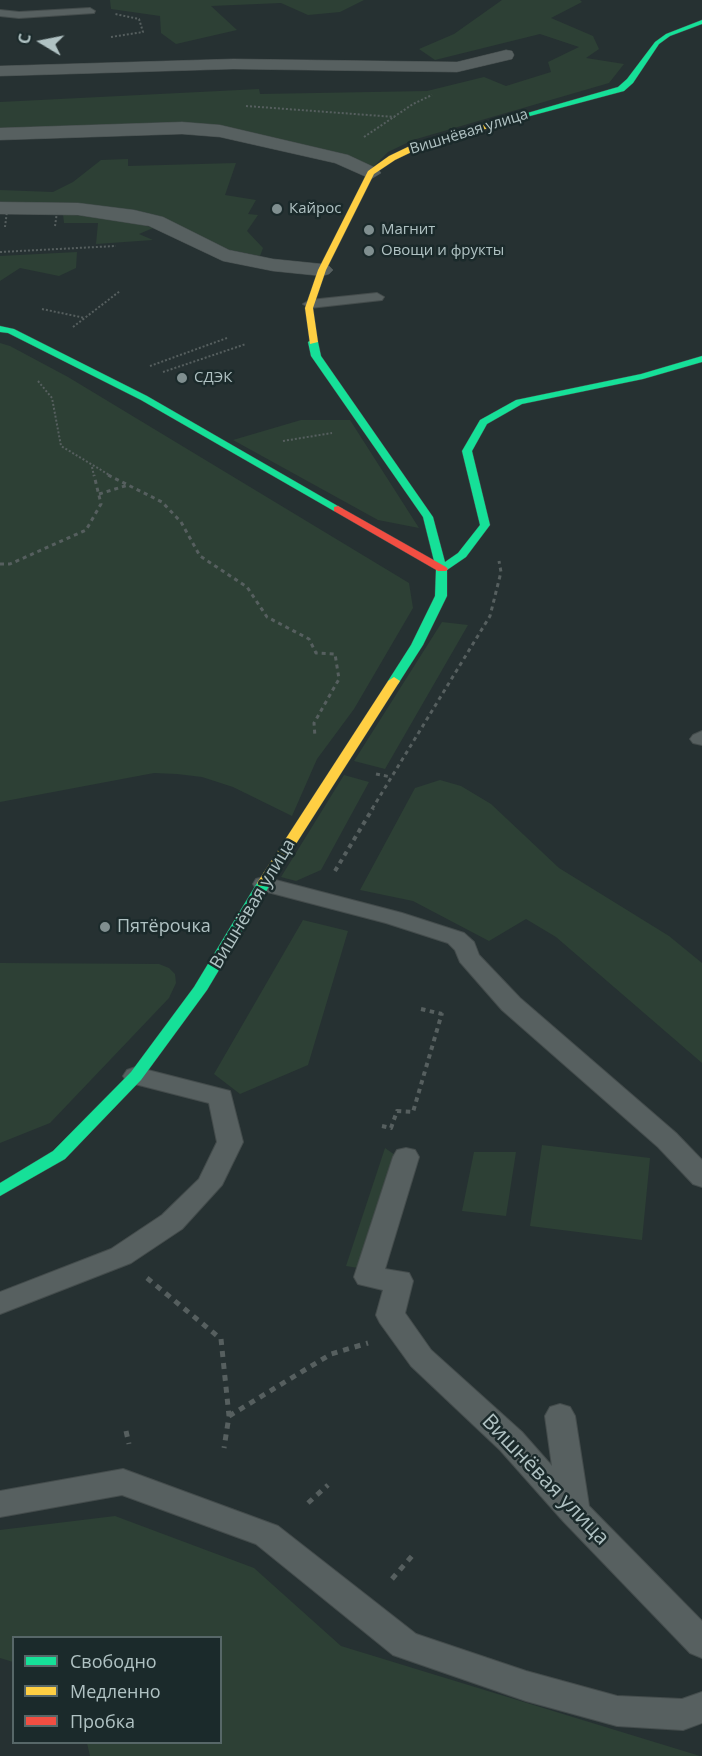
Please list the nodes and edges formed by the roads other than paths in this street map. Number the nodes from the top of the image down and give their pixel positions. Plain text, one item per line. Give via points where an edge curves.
1 (90, 11) dead end
2 (0, 13) edge
3 (702, 22) edge
4 (506, 55) dead end
5 (0, 71) edge
6 (0, 135) edge
7 (371, 173) junction
8 (4, 216) edge
9 (322, 270) junction
10 (377, 297) dead end
11 (310, 304) junction
12 (0, 328) edge
13 (702, 359) edge
14 (442, 569) junction
15 (264, 884) junction
16 (136, 1076) junction
17 (406, 1157) dead end
18 (702, 1176) edge
19 (0, 1190) edge
20 (0, 1303) edge
21 (560, 1416) dead end
22 (0, 1504) edge
23 (574, 1512) junction
24 (702, 1643) edge
25 (702, 1707) edge

1 - 2 lane
3 - 7 street, Вишнёвая улица via 657,43 621,89 419,145
4 - 5 street via 473,65 436,68 233,64
6 - 7 street via 206,130 333,157
7 - 9 street, Вишнёвая улица
8 - 9 street via 78,209 134,216 156,221 223,255
9 - 11 street, Вишнёвая улица
10 - 11 lane
11 - 14 street, Вишнёвая улица via 316,356 428,517
12 - 14 street via 144,398
13 - 14 street via 643,376 519,402 483,422 467,451 485,525 462,555
14 - 15 street, Вишнёвая улица via 441,596 417,645
15 - 16 street, Вишнёвая улица via 200,990
15 - 18 lane via 456,938 511,1004 667,1140
16 - 19 street, Вишнёвая улица via 59,1155
16 - 20 lane via 221,1097 230,1142 209,1185 172,1222 121,1256
17 - 23 lane, Вишнёвая улица via 368,1277 399,1281 396,1324 421,1358 512,1441
21 - 23 lane
22 - 25 lane via 123,1482 267,1535 405,1645 526,1686 617,1711 683,1715
23 - 24 lane, Вишнёвая улица

